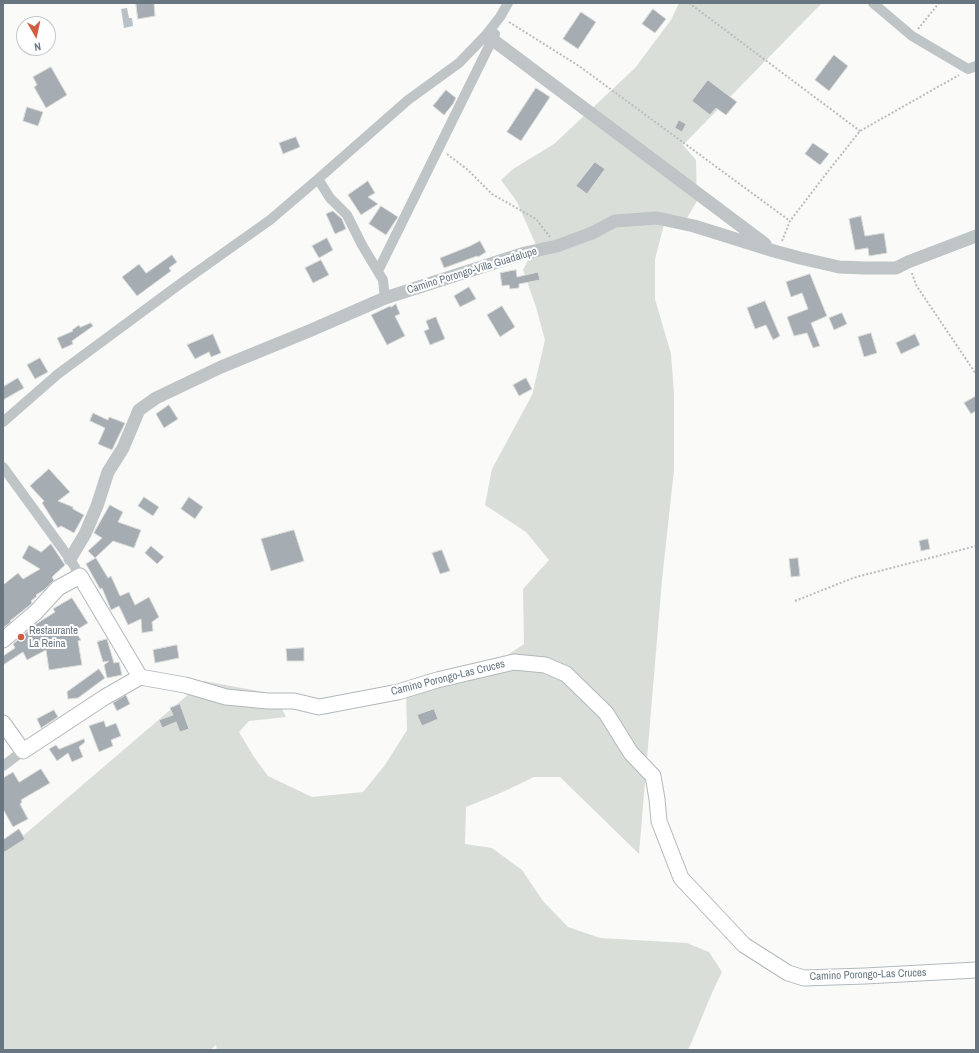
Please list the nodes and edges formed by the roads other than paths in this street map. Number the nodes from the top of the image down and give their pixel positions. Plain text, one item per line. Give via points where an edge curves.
1 (508, 3) edge
2 (873, 3) edge
3 (500, 17) junction
4 (493, 40) junction
5 (972, 67) edge
6 (318, 179) junction
7 (976, 236) edge
8 (774, 252) junction
9 (378, 271) junction
10 (385, 298) junction
11 (3, 422) edge
12 (3, 467) edge
13 (70, 559) junction
14 (80, 576) junction
15 (3, 640) edge
16 (140, 677) junction
17 (3, 723) edge
18 (23, 750) junction
19 (3, 766) edge
20 (976, 970) edge

1 - 3 street
2 - 5 street via 912,36
3 - 4 street
3 - 6 street via 459,63 408,100
4 - 8 street
4 - 9 street
6 - 9 street via 330,198 347,216
6 - 11 street via 270,220 58,374
7 - 8 street, Camino Porongo-Villa Guadalupe via 896,268 839,267
8 - 10 street, Camino Porongo-Villa Guadalupe via 713,231 657,218 615,221 557,246 525,253
9 - 10 street via 383,280
10 - 13 street, Camino Porongo-Villa Guadalupe via 221,367 156,398 139,410 123,448 108,472 85,534
12 - 13 street
13 - 14 street
14 - 15 main road via 58,588 36,612
14 - 16 main road
16 - 18 main road
16 - 20 main road, Camino Porongo-Las Cruces via 185,685 226,697 294,702 319,707 398,692 436,680 514,662 545,665 566,674 606,713 631,753 653,776 659,821 681,878 744,945 788,973 804,978
17 - 18 main road
18 - 19 street

